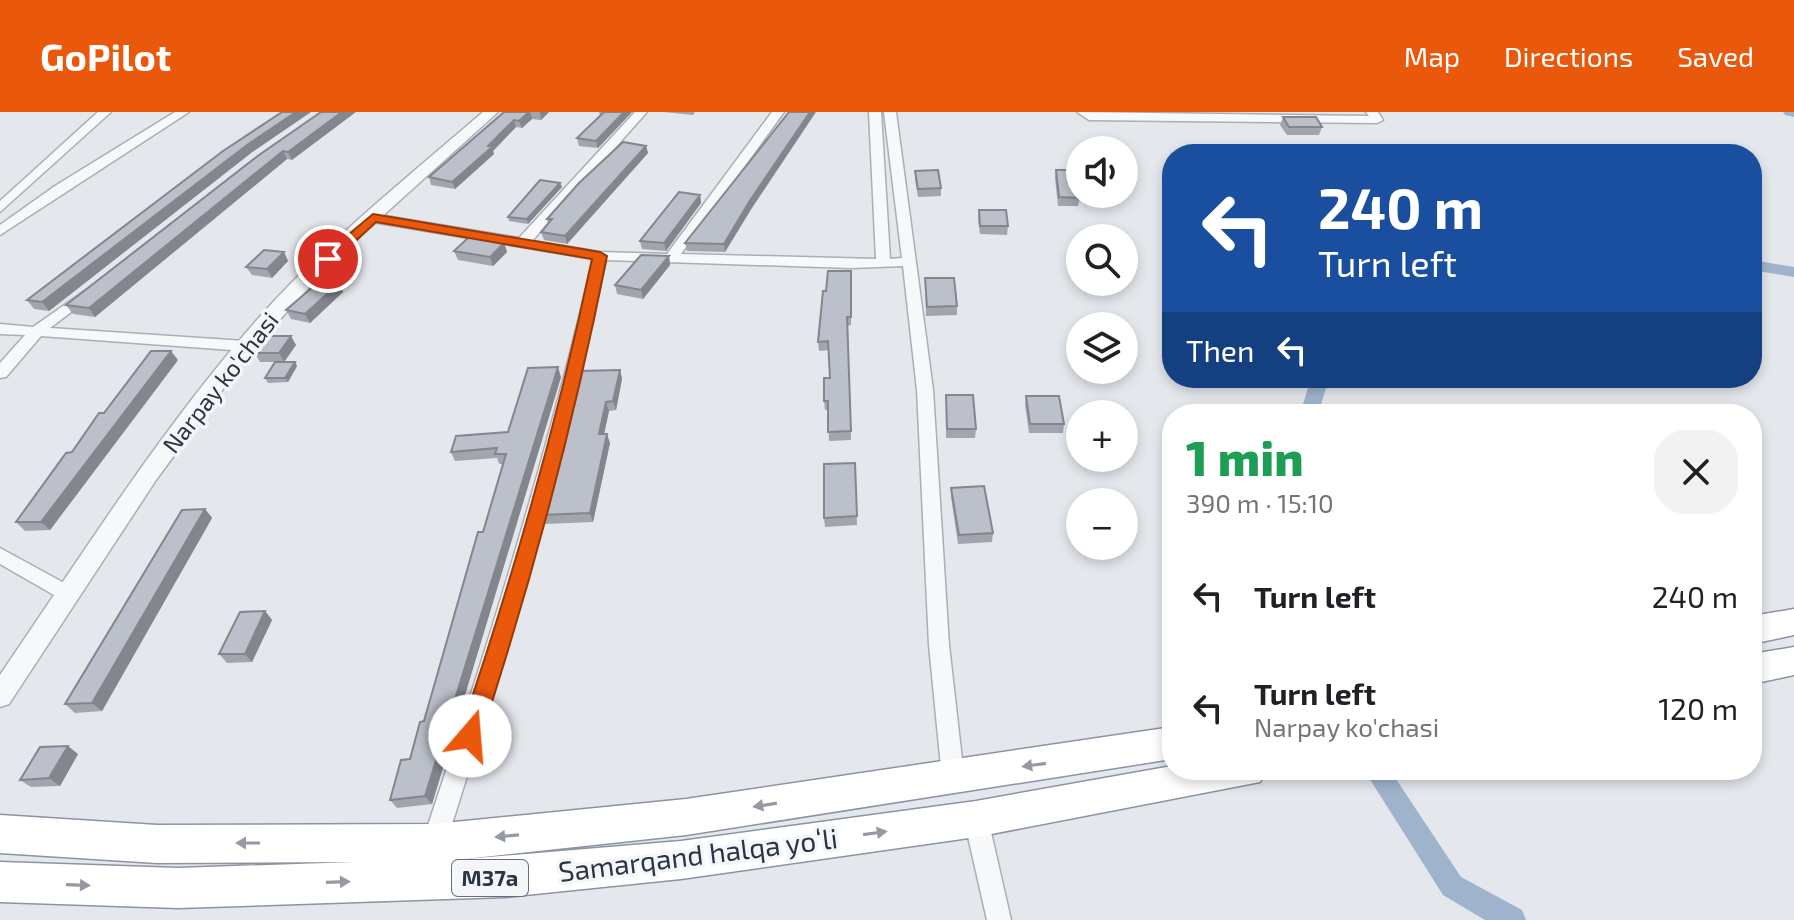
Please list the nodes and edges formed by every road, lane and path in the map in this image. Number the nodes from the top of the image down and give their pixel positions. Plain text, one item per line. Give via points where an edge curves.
1 (105, 112) edge
2 (183, 112) edge
3 (491, 112) edge
4 (641, 112) edge
5 (778, 112) edge
6 (875, 112) edge
7 (890, 112) edge
8 (1083, 112) edge
9 (1372, 112) edge
10 (0, 208) edge
11 (373, 218) junction
12 (0, 231) edge
13 (524, 241) junction
14 (600, 256) junction
15 (670, 260) junction
16 (910, 262) junction
17 (883, 263) junction
18 (100, 283) edge
19 (0, 329) edge
20 (38, 330) junction
21 (245, 346) junction
22 (0, 373) edge
23 (0, 555) edge
24 (68, 594) junction
25 (1794, 622) edge
26 (1762, 628) edge
27 (1794, 661) edge
28 (1762, 667) edge
29 (0, 696) edge
30 (1162, 745) edge
31 (953, 777) junction
32 (1196, 780) edge
33 (976, 819) junction
34 (0, 834) edge
35 (434, 843) junction
36 (0, 882) edge
37 (999, 920) edge

1 - 10 street
2 - 12 street
3 - 11 street, Narpay ko'chasi
4 - 13 street
5 - 15 street
6 - 17 street
7 - 16 street
8 - 9 street via 1089,117 1377,120
11 - 13 street
11 - 21 street, Narpay ko'chasi
13 - 14 street
14 - 15 street
14 - 35 street via 585,331 497,656
15 - 17 street
16 - 17 street
16 - 31 street via 925,390 939,645
18 - 20 street
19 - 20 street
20 - 21 street
20 - 22 street
21 - 24 street, Narpay ko'chasi
23 - 24 street
24 - 29 street, Narpay ko'chasi
25 - 26 highway
27 - 28 highway
30 -> 31 highway, Samarqand halqa yoʻli / M37a
31 -> 35 highway, Samarqand halqa yoʻli / M37a via 686,817
32 - 33 highway, Samarqand halqa yoʻli / M37a
36 -> 33 highway, Samarqand halqa yoʻli / M37a via 178,888 505,877 681,860
33 - 37 street
35 -> 34 highway, Samarqand halqa yoʻli / M37a via 157,844

